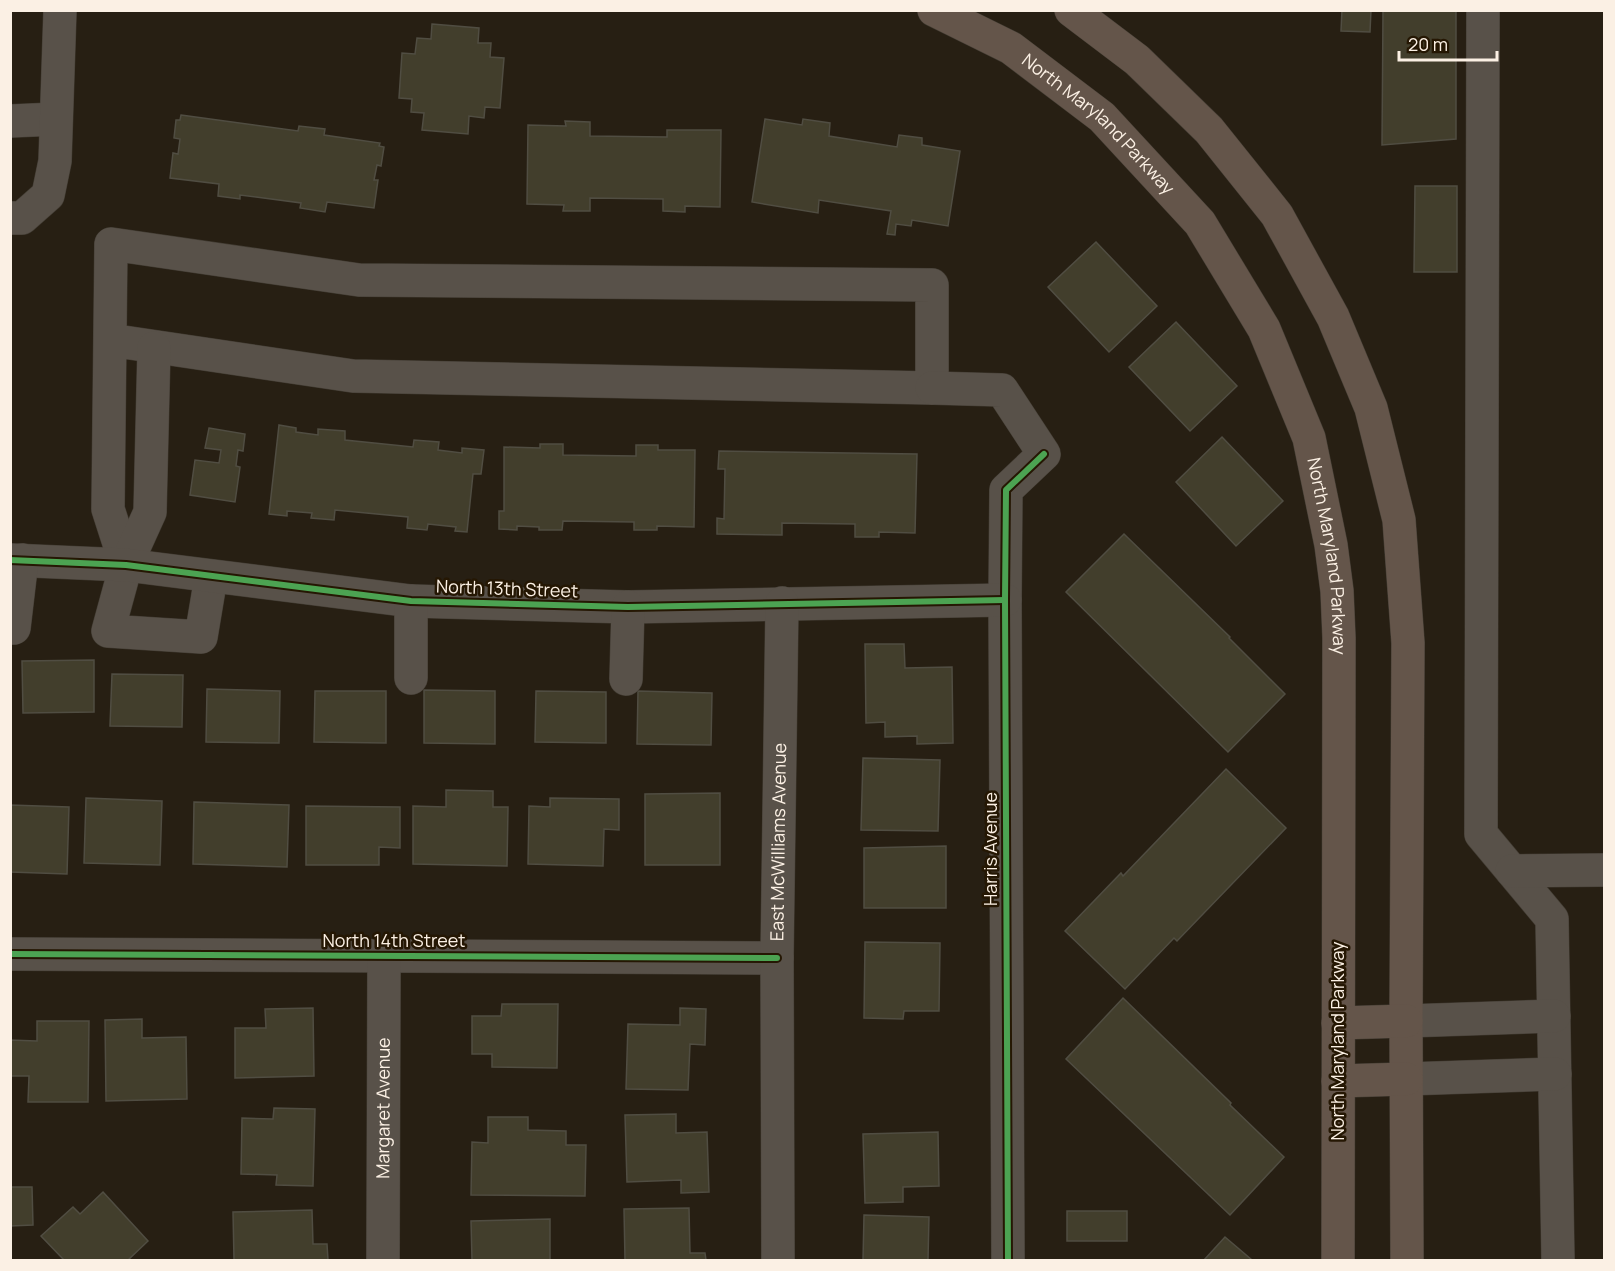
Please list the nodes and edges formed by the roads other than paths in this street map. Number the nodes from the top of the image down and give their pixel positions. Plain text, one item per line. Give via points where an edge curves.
1 (60, 10) edge
2 (934, 10) edge
3 (1071, 10) edge
4 (1483, 10) edge
5 (56, 119) junction
6 (10, 121) edge
7 (10, 218) edge
8 (110, 340) junction
9 (154, 348) junction
10 (932, 388) junction
11 (16, 560) edge
12 (126, 565) junction
13 (211, 577) junction
14 (1005, 600) junction
15 (411, 601) junction
16 (782, 603) junction
17 (628, 607) junction
18 (14, 628) dead end
19 (411, 678) dead end
20 (626, 679) dead end
21 (1605, 870) edge
22 (1512, 871) junction
23 (10, 954) edge
24 (384, 956) junction
25 (777, 958) junction
26 (1554, 1016) junction
27 (1406, 1021) junction
28 (1338, 1023) junction
29 (1555, 1074) junction
30 (1406, 1079) junction
31 (1338, 1081) junction
32 (383, 1260) edge
33 (778, 1260) edge
34 (1008, 1260) edge
35 (1338, 1260) edge
36 (1407, 1260) edge
37 (1558, 1260) edge

1 - 5 street
2 - 28 main road, North Maryland Parkway via 1011,48 1102,117 1200,223 1264,329 1309,438 1337,591
3 - 27 main road via 1137,60 1209,130 1277,215 1333,317 1371,408 1398,520 1408,643
4 - 22 street via 1481,834
5 - 6 street
5 - 7 street via 55,161 48,195 22,218
8 - 9 street
8 - 10 street via 111,244 359,280 932,285
8 - 12 street via 108,510
9 - 10 street via 353,376
9 - 12 street via 150,512
10 - 14 street, Harris Avenue via 1002,390 1044,454 1006,490
11 - 12 street, North 13th Street
11 - 18 street
12 - 13 street, North 13th Street
12 - 13 street via 108,631 201,637
13 - 15 street, North 13th Street
14 - 16 street, North 13th Street
14 - 34 street, Harris Avenue
15 - 17 street, North 13th Street
15 - 19 street
16 - 17 street, North 13th Street
16 - 25 street, East McWilliams Avenue
17 - 20 street
21 - 22 street
22 - 26 street via 1552,919
23 - 24 street, North 14th Street
24 - 25 street, North 14th Street
24 - 32 street, Margaret Avenue
25 - 33 street, East McWilliams Avenue
26 - 27 street
26 - 29 street
27 - 28 main road
27 - 30 main road
28 - 31 main road, North Maryland Parkway
29 - 30 street
29 - 37 street
30 - 31 main road
30 - 36 main road
31 - 35 main road, North Maryland Parkway

